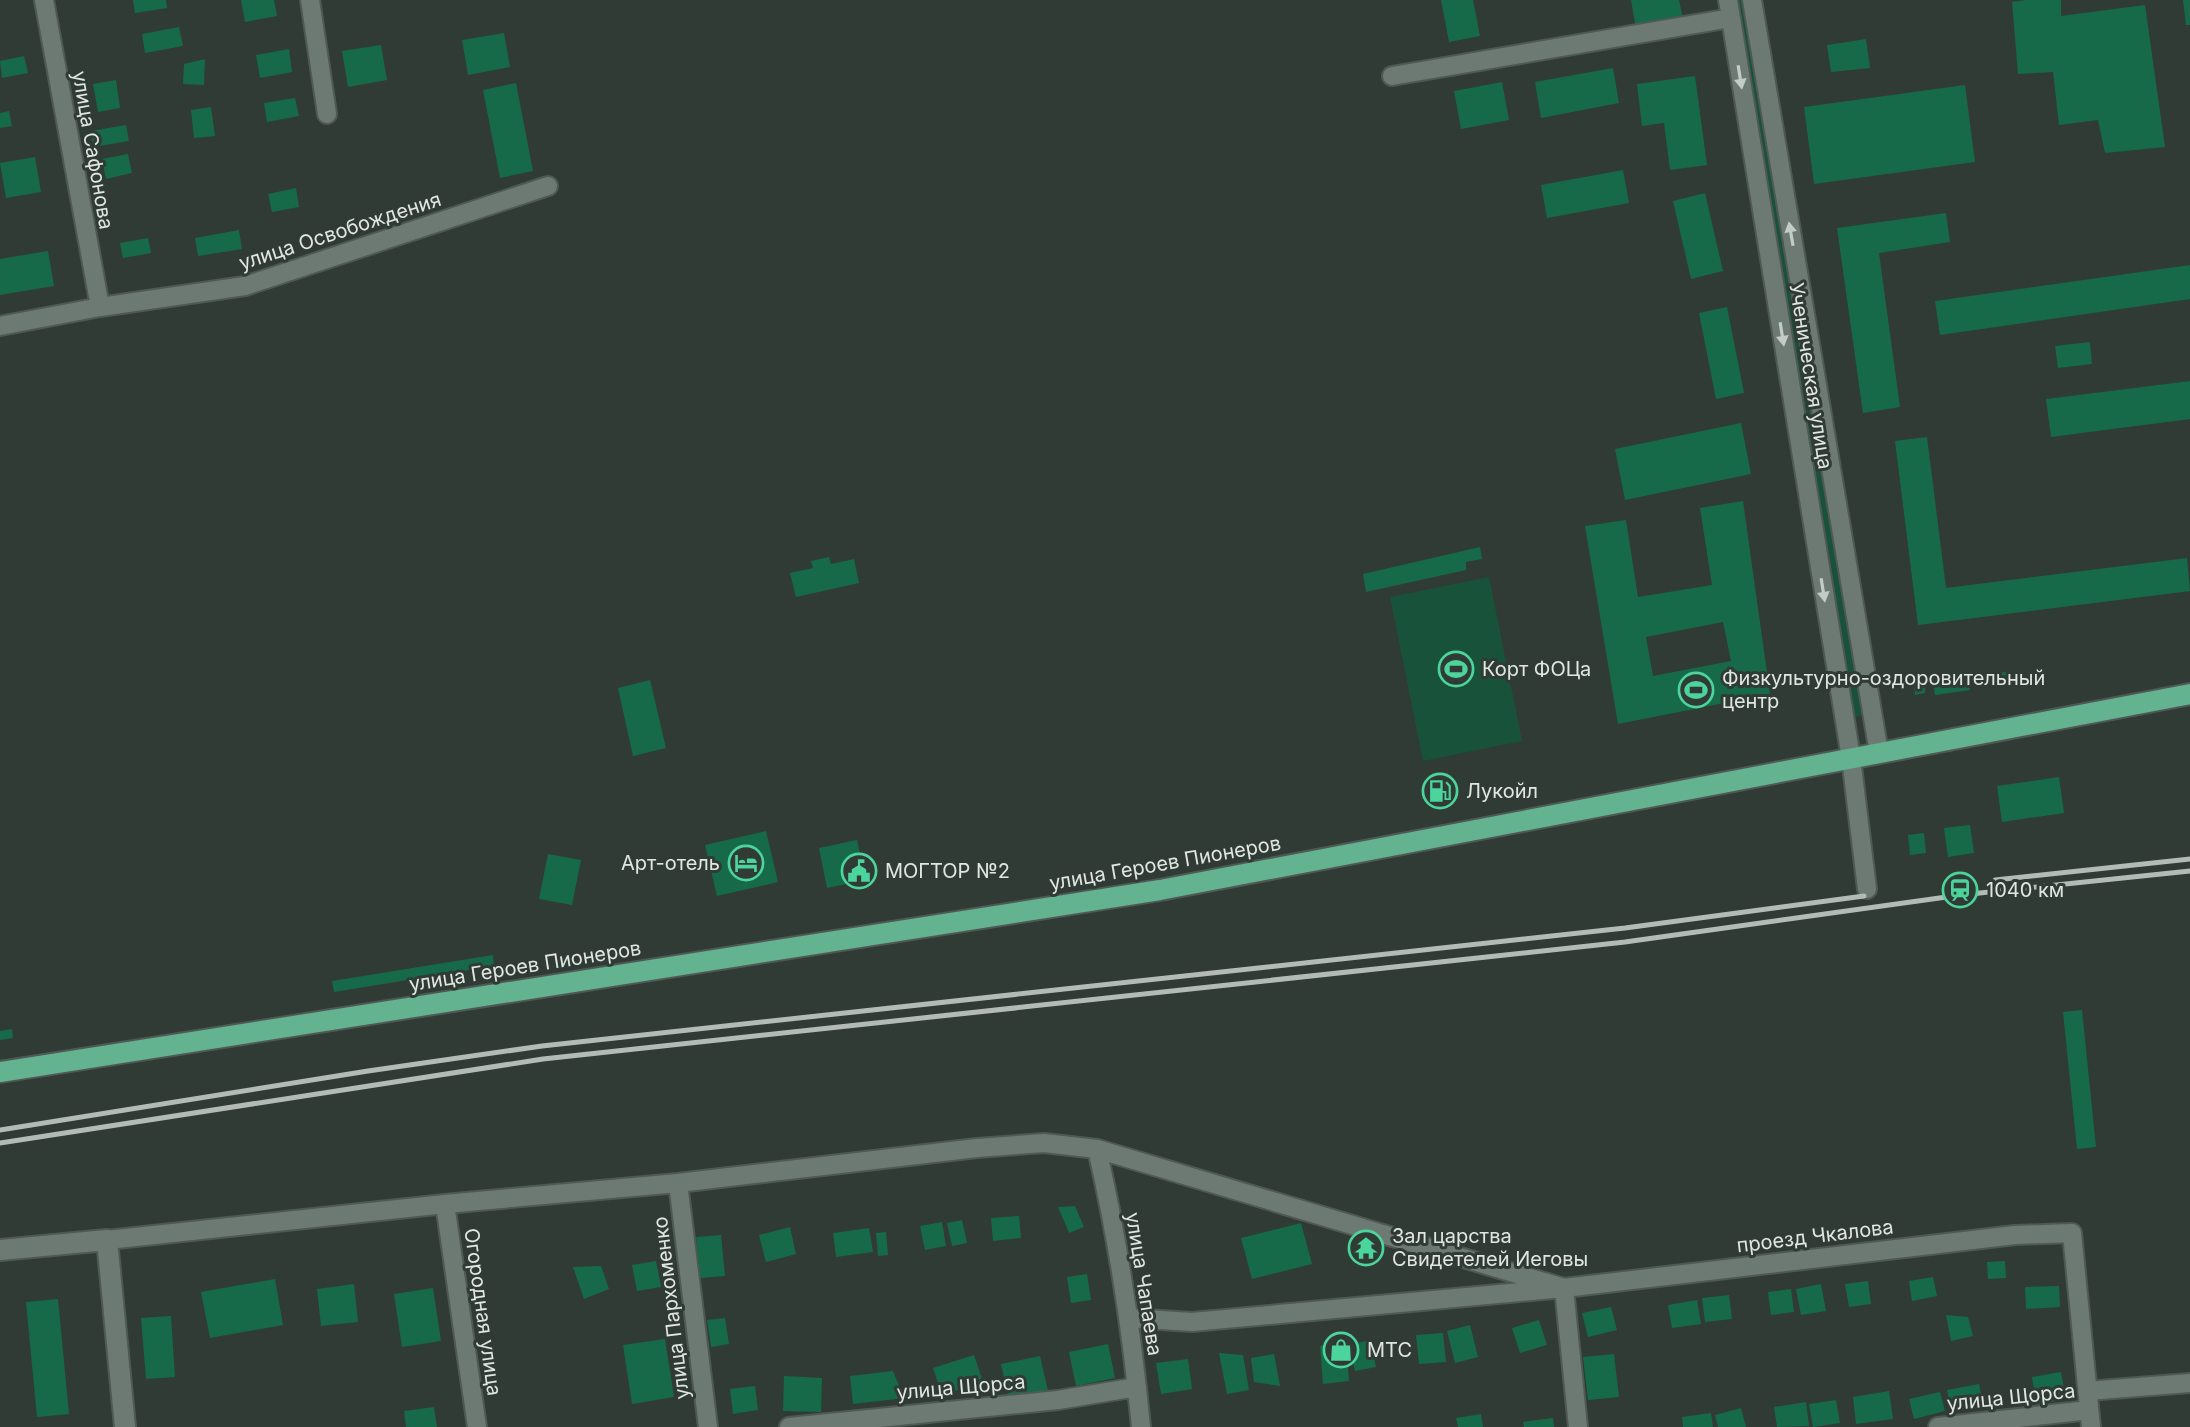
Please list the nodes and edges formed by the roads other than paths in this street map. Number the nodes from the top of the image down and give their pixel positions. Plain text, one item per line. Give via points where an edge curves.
1 (44, 0) edge
2 (310, 0) edge
3 (1752, 0) edge
4 (1729, 9) edge
5 (1392, 76) dead end
6 (327, 114) dead end
7 (548, 186) dead end
8 (100, 307) junction
9 (0, 326) edge
10 (2190, 694) edge
11 (1879, 753) junction
12 (1851, 758) junction
13 (1867, 889) dead end
14 (0, 1072) edge
15 (1097, 1149) junction
16 (678, 1183) junction
17 (445, 1204) junction
18 (107, 1240) junction
19 (0, 1250) edge
20 (1564, 1288) junction
21 (1129, 1318) junction
22 (2190, 1383) edge
23 (1137, 1387) junction
24 (2089, 1409) edge
25 (125, 1427) edge
26 (477, 1427) edge
27 (708, 1427) edge
28 (789, 1427) edge
29 (1141, 1427) edge
30 (1578, 1427) edge
31 (1938, 1427) edge

1 - 8 street, улица Сафонова
2 - 6 street
11 -> 3 street, Ученическая улица
4 - 5 street
4 -> 12 street, Ученическая улица
7 - 8 street, улица Освобождения via 245,286
8 - 9 street, улица Освобождения
10 - 11 main road, улица Героев Пионеров
11 - 12 main road, улица Героев Пионеров
12 - 13 street, Ученическая улица
12 - 14 main road, улица Героев Пионеров via 1160,890
15 - 16 street via 1044,1143 977,1148
15 - 20 street, проезд Чкалова
15 - 21 street, улица Чапаева
16 - 17 street
16 - 27 street, улица Пархоменко
17 - 18 street
17 - 26 street, Огородная улица
18 - 19 street
18 - 25 street
20 - 21 street, проезд Чкалова via 1192,1322
20 - 24 street, проезд Чкалова via 2015,1235 2072,1233
20 - 30 street
21 - 23 street, улица Чапаева
22 - 24 street, улица Щорса
23 - 28 street, улица Щорса
23 - 29 street, улица Чапаева
24 - 31 street, улица Щорса

